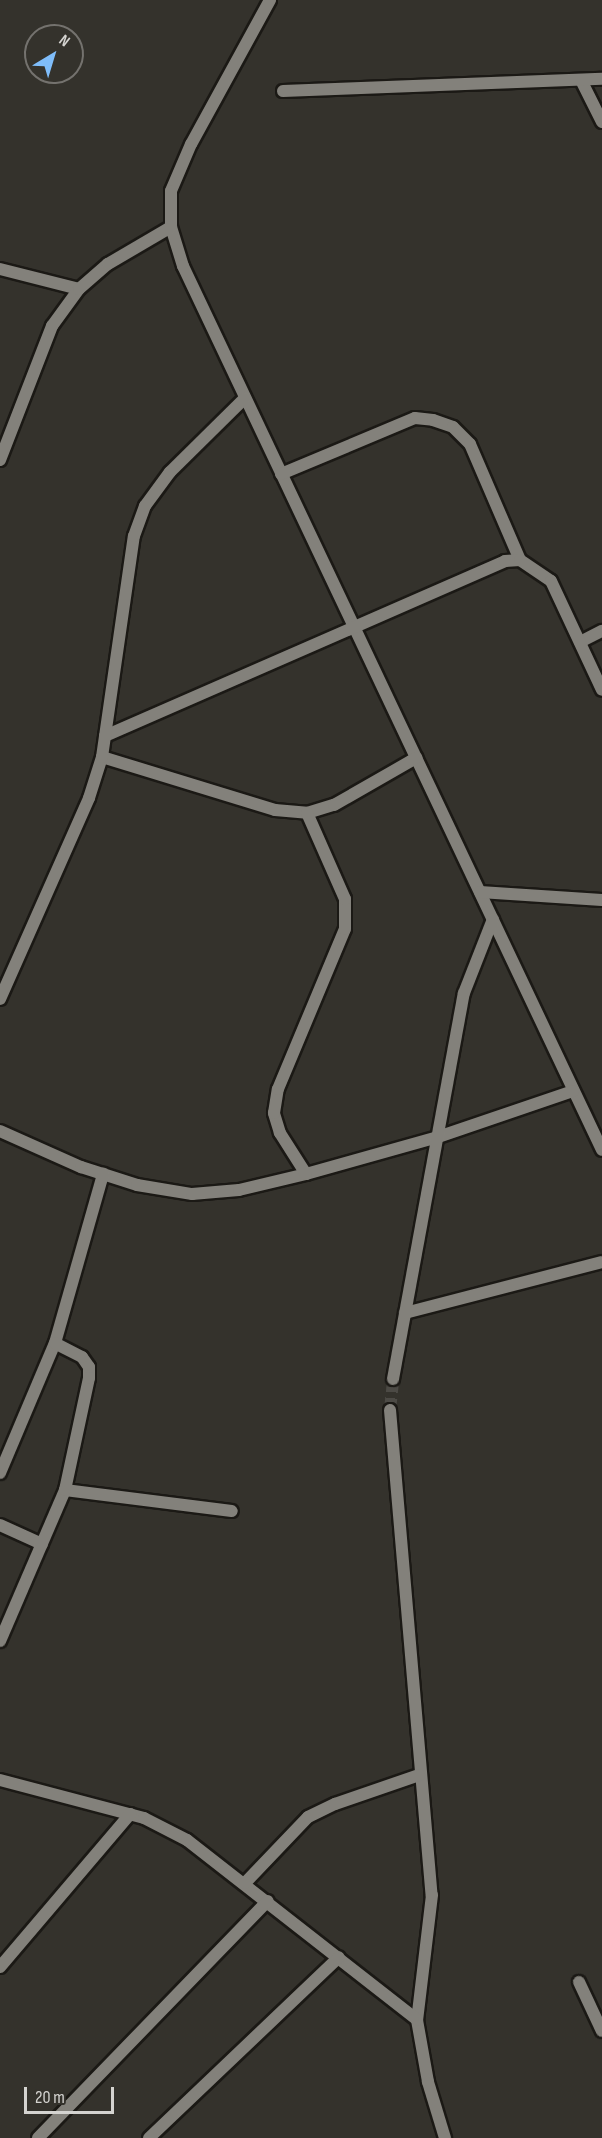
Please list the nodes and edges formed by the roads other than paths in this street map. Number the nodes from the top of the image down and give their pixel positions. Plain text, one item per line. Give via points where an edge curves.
1 (270, 0) edge
2 (602, 79) edge
3 (581, 80) junction
4 (283, 91) dead end
5 (602, 122) edge
6 (171, 226) junction
7 (0, 269) edge
8 (79, 289) junction
9 (246, 398) junction
10 (0, 460) edge
11 (281, 474) junction
12 (520, 560) junction
13 (354, 624) junction
14 (602, 631) edge
15 (580, 642) junction
16 (602, 690) edge
17 (105, 736) junction
18 (102, 757) junction
19 (416, 758) junction
20 (307, 813) junction
21 (480, 892) junction
22 (602, 900) edge
23 (493, 919) junction
24 (0, 999) edge
25 (573, 1091) junction
26 (0, 1131) edge
27 (438, 1137) junction
28 (602, 1150) edge
29 (306, 1173) junction
30 (103, 1174) junction
31 (602, 1262) edge
32 (405, 1312) junction
33 (55, 1343) junction
34 (393, 1379) tunnel mouth
35 (390, 1410) tunnel mouth
36 (0, 1473) edge
37 (65, 1490) junction
38 (232, 1510) dead end
39 (0, 1526) edge
40 (42, 1544) junction
41 (0, 1641) edge
42 (419, 1776) junction
43 (0, 1780) edge
44 (130, 1815) junction
45 (245, 1883) junction
46 (268, 1900) junction
47 (339, 1957) junction
48 (0, 1967) edge
49 (579, 1982) dead end
50 (417, 2020) junction
51 (602, 2031) edge
52 (38, 2138) edge
53 (149, 2138) edge
54 (445, 2138) edge

1 - 6 street via 191,144 171,191
2 - 3 street
3 - 4 street
3 - 5 street
6 - 8 street via 108,264
6 - 9 street via 183,266
7 - 8 street
8 - 10 street via 52,326
9 - 11 street
9 - 17 street via 170,472 145,506 134,536
11 - 12 street via 415,418 433,420 453,428 470,444
11 - 13 street
12 - 13 street via 505,561
12 - 15 street via 551,581
13 - 17 street
13 - 19 street
14 - 15 street
15 - 16 street
17 - 18 street
18 - 20 street via 275,810
18 - 24 street via 89,798
19 - 20 street via 333,805
19 - 21 street
20 - 29 street via 345,899 345,929 278,1089 274,1113 280,1133
21 - 22 street
21 - 23 street
23 - 25 street
23 - 27 street via 464,993
25 - 27 street
25 - 28 street
26 - 30 street
27 - 29 street
27 - 32 street
29 - 30 street via 240,1190 192,1194
30 - 33 street
31 - 32 street
32 - 34 street
33 - 36 street
33 - 37 street via 82,1357 89,1366
35 - 42 street
37 - 38 street
37 - 40 street
39 - 40 street
40 - 41 street
42 - 45 street via 308,1817
42 - 50 street via 432,1895
43 - 44 street
44 - 45 street via 187,1840
44 - 48 street
45 - 46 street
46 - 47 street
46 - 52 street
47 - 50 street
47 - 53 street
49 - 51 street
50 - 54 street via 428,2082

